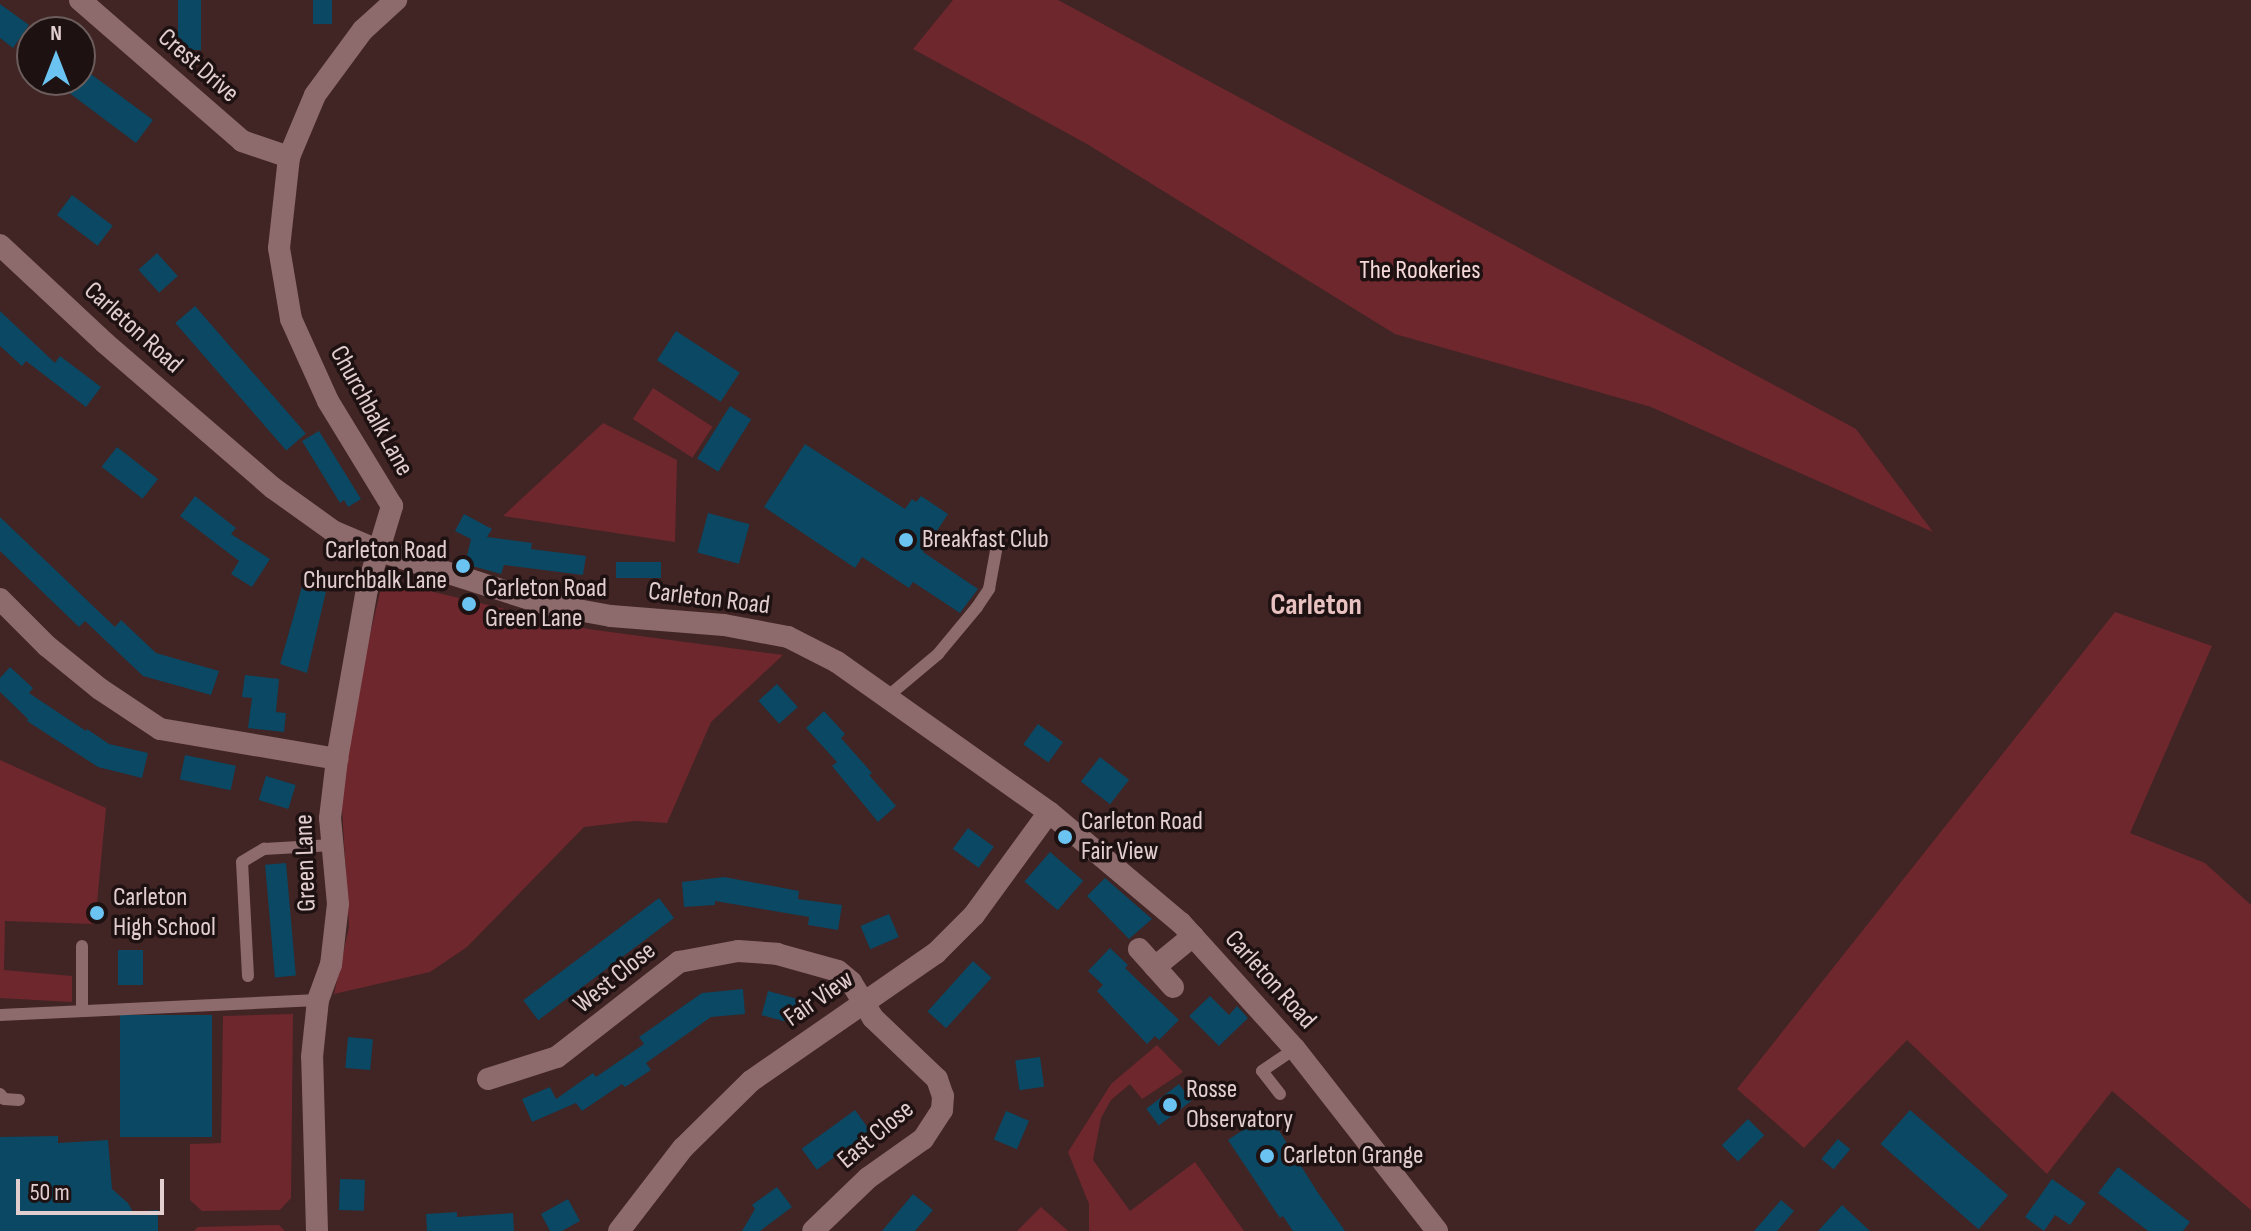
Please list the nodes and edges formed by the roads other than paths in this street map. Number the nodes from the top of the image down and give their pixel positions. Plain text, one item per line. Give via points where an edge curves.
1 (80, 0) edge
2 (396, 0) edge
3 (289, 157) junction
4 (0, 245) edge
5 (998, 540) dead end
6 (380, 551) junction
7 (0, 599) edge
8 (887, 697) junction
9 (337, 759) junction
10 (1049, 812) junction
11 (332, 845) junction
12 (1193, 936) junction
13 (82, 946) dead end
14 (1139, 949) dead end
15 (1155, 967) junction
16 (248, 976) dead end
17 (1173, 987) dead end
18 (318, 1000) junction
19 (863, 1002) junction
20 (82, 1011) junction
21 (0, 1015) edge
22 (1295, 1049) junction
23 (488, 1079) dead end
24 (0, 1094) edge
25 (1280, 1094) dead end
26 (19, 1100) dead end
27 (316, 1228) edge
28 (619, 1231) edge
29 (813, 1231) edge
30 (1437, 1231) edge

1 - 3 street, Crest Drive via 242,141
2 - 3 street, Churchbalk Lane via 363,30 315,95
3 - 6 street, Churchbalk Lane via 279,248 291,319 328,401 392,506
4 - 6 street, Carleton Road via 273,488 333,531
5 - 8 lane via 989,589 977,607 938,654
6 - 8 street, Carleton Road via 545,604 788,637 837,662
6 - 9 street, Green Lane via 367,589
7 - 9 street via 47,646 160,729
8 - 10 street, Carleton Road
9 - 11 street, Green Lane
10 - 12 street, Carleton Road
10 - 19 street, Fair View via 974,915 936,953
11 - 16 lane via 264,849 242,862
11 - 18 street, Green Lane via 338,904 331,965
12 - 15 street
12 - 22 street, Carleton Road
13 - 20 lane
14 - 15 street
15 - 17 street
18 - 20 lane
18 - 27 street, Green Lane via 312,1057
19 - 23 street, West Close via 838,971 777,954 708,954 679,962 557,1057
19 - 28 street, Fair View via 751,1081 683,1148
19 - 29 street, East Close via 937,1079 942,1110 923,1139 868,1178
20 - 21 lane
22 - 25 lane via 1262,1071
22 - 30 street, Carleton Road
24 - 26 lane

